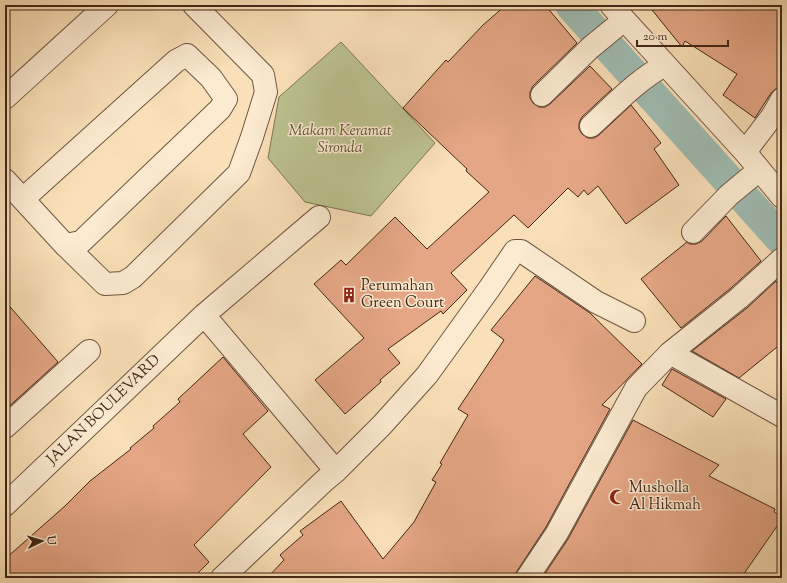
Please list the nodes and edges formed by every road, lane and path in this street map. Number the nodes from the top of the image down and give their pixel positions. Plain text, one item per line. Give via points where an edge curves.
1 (107, 5) edge
2 (194, 5) edge
3 (618, 17) edge
4 (660, 68) junction
5 (542, 95) dead end
6 (5, 98) edge
7 (782, 99) edge
8 (591, 126) dead end
9 (745, 152) junction
10 (754, 174) junction
11 (5, 180) edge
12 (782, 197) edge
13 (23, 199) junction
14 (319, 217) dead end
15 (693, 232) dead end
16 (65, 245) junction
17 (781, 260) edge
18 (204, 315) junction
19 (634, 321) dead end
20 (89, 351) dead end
21 (670, 353) junction
22 (782, 416) edge
23 (5, 426) edge
24 (336, 471) junction
25 (5, 505) edge
26 (222, 578) edge
27 (527, 578) edge

1 - 6 street
2 - 16 street via 263,76 266,92 239,173 133,277 122,283 105,284
3 - 4 street
3 - 5 street
4 - 8 street
4 - 9 street
7 - 9 street
9 - 10 street
10 - 12 street
10 - 15 street
11 - 13 street
13 - 16 street
13 - 16 street via 176,61 187,55 211,78 226,99 220,109 81,242
14 - 18 street, JALAN BOULEVARD
17 - 21 street via 739,298
18 - 24 street
18 - 25 street, JALAN BOULEVARD
19 - 24 street via 596,302 521,251 515,251 427,375
20 - 23 street
21 - 22 street
21 - 27 street via 636,388 557,533
24 - 26 street

